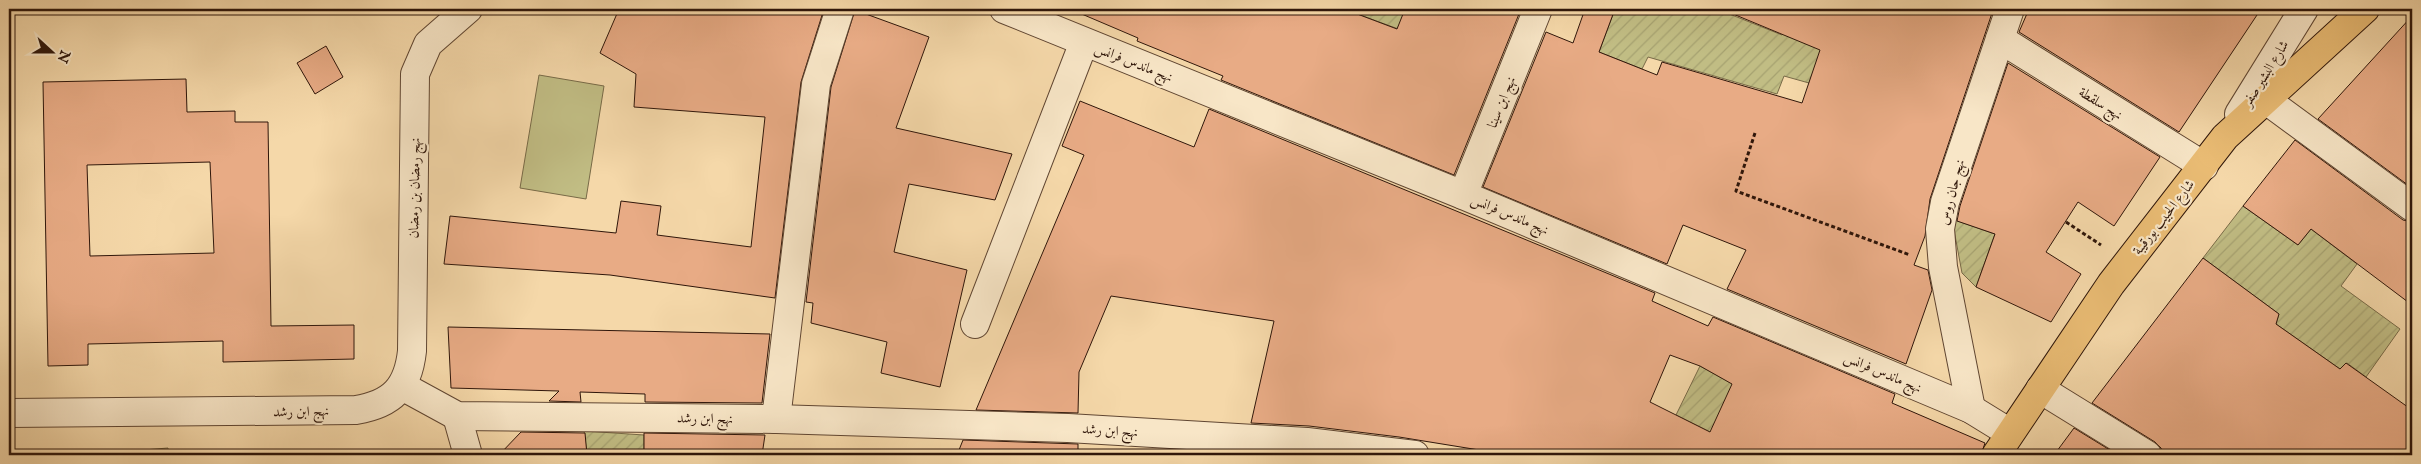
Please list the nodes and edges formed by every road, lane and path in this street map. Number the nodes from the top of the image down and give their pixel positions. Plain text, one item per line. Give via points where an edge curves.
1 (468, 9) edge
2 (840, 9) edge
3 (1004, 9) edge
4 (1538, 9) edge
5 (2010, 9) edge
6 (2304, 9) edge
7 (2365, 9) edge
8 (2000, 39) junction
9 (1084, 42) junction
10 (2266, 100) junction
11 (1755, 133) dead end
12 (2225, 137) junction
13 (2204, 166) junction
14 (1464, 195) junction
15 (2412, 207) edge
16 (2066, 222) dead end
17 (2101, 245) dead end
18 (1943, 267) junction
19 (975, 324) dead end
20 (402, 386) junction
21 (2040, 389) junction
22 (1971, 409) junction
23 (9, 413) edge
24 (457, 416) junction
25 (776, 419) junction
26 (2003, 444) edge
27 (468, 455) edge
28 (1415, 455) edge
29 (2147, 455) edge

1 - 20 street, نهج رمضان بن رمضان via 428,44 415,74 412,351 410,369
2 - 25 street via 816,84
3 - 9 street, نهج ماندس فرانس
4 - 14 street, نهج ابن سينا
5 - 8 street, نهج جان روس
6 - 12 street, شارع البشير صفر
7 - 10 main road, شارع الحبيب بورقيبة
8 - 13 street, نهج سلقطة
8 - 18 street, نهج جان روس via 1946,202 1940,229
9 - 14 street, نهج ماندس فرانس
9 - 19 street
10 - 12 main road, شارع الحبيب بورقيبة
10 - 15 street
11 - 18 path via 1736,191
12 - 13 main road, شارع الحبيب بورقيبة
13 - 21 main road, شارع الحبيب بورقيبة via 2111,284
14 - 22 street, نهج ماندس فرانس
16 - 17 path
18 - 22 street, نهج جان روس
20 - 23 street, نهج ابن رشد via 390,399 374,407 356,410
20 - 24 street, نهج ابن رشد
21 - 26 main road, شارع الحبيب بورقيبة
21 - 29 street
22 - 26 street, نهج ماندس فرانس
24 - 25 street, نهج ابن رشد
24 - 27 street
25 - 28 street, نهج ابن رشد via 1078,428 1307,442

